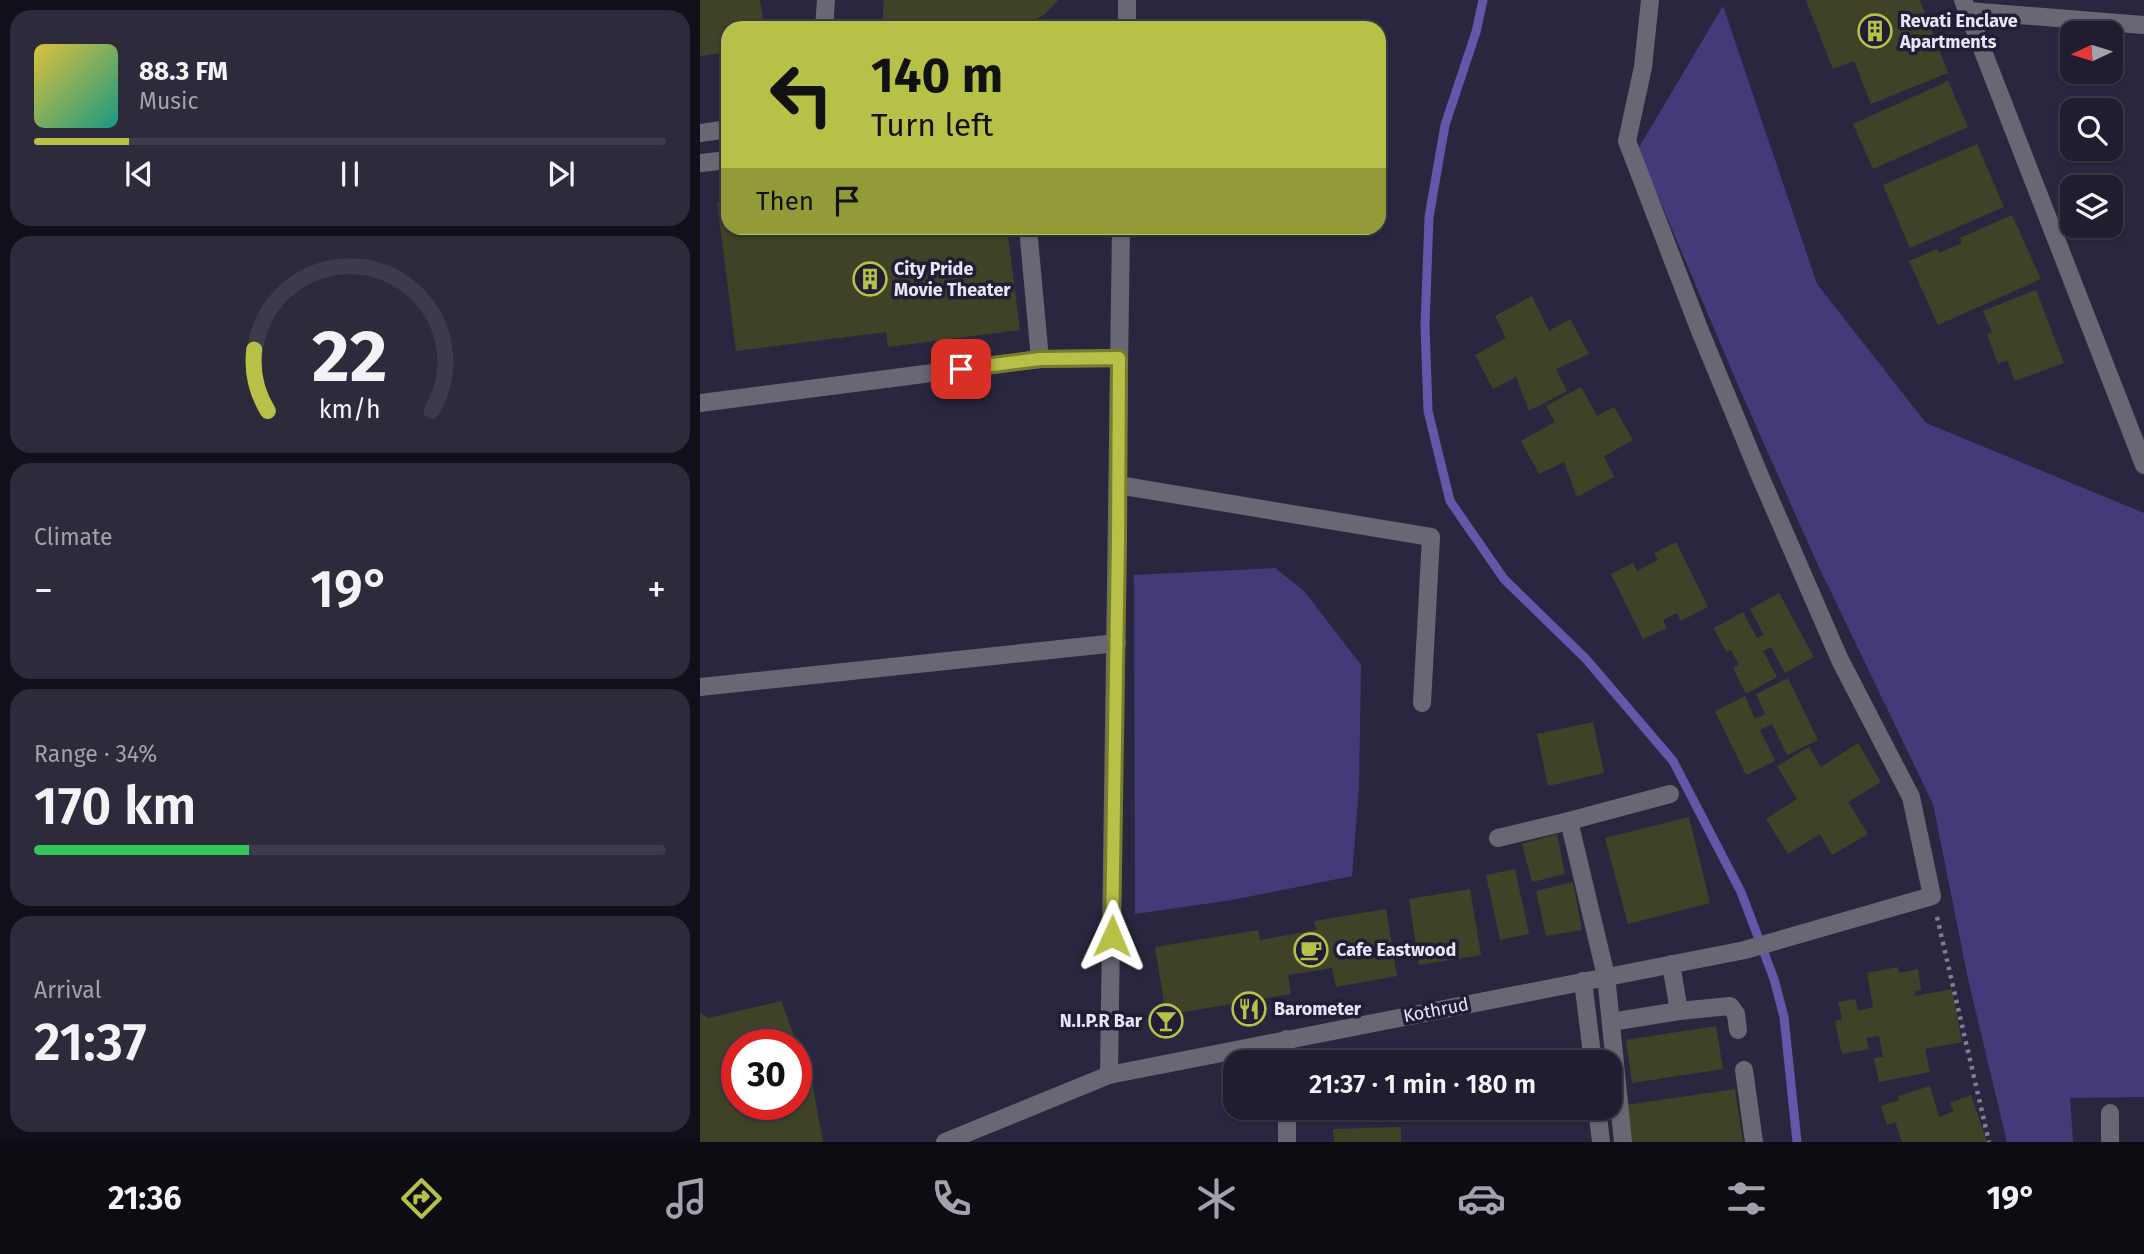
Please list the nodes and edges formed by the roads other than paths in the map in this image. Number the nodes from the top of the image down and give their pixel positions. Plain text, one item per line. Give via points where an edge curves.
1 (825, 0) edge
2 (1127, 0) edge
3 (1650, 0) edge
4 (1965, 6) edge
5 (824, 21) edge
6 (1127, 21) edge
7 (2144, 25) edge
8 (721, 130) edge
9 (700, 133) edge
10 (721, 161) edge
11 (700, 163) edge
12 (1029, 235) edge
13 (1121, 235) edge
14 (1119, 358) junction
15 (1040, 359) junction
16 (700, 403) edge
17 (2144, 465) edge
18 (1118, 485) junction
19 (1117, 643) junction
20 (700, 688) edge
21 (1422, 703) dead end
22 (1670, 794) dead end
23 (1569, 821) junction
24 (1498, 838) dead end
25 (1671, 964) junction
26 (1606, 976) junction
27 (1583, 981) junction
28 (1679, 1011) junction
29 (1611, 1023) junction
30 (1738, 1030) dead end
31 (1286, 1040) junction
32 (1286, 1050) edge
33 (1591, 1050) edge
34 (1744, 1070) dead end
35 (1110, 1075) junction
36 (2110, 1113) dead end
37 (1287, 1120) edge
38 (1598, 1120) edge
39 (945, 1142) edge
40 (1287, 1142) edge
41 (1601, 1142) edge
42 (1623, 1142) edge
43 (1754, 1142) edge
44 (2110, 1142) edge

1 - 5 street
2 - 6 street
3 - 25 street, Kothrud via 1628,141 1760,476 1840,660 1911,797 1932,896 1745,950
4 - 7 street
4 - 17 street
8 - 9 street
10 - 11 street
12 - 15 street
13 - 14 street
14 - 15 street
14 - 18 street
15 - 16 street
18 - 19 street
18 - 21 street via 1431,537
19 - 20 street
19 - 35 street
22 - 23 street
23 - 24 street
23 - 26 street
25 - 26 street, Kothrud
25 - 28 street
26 - 27 street, Kothrud
26 - 29 street
27 - 31 street, Kothrud
27 - 33 street
28 - 29 street
28 - 30 street via 1730,1006
29 - 42 street
31 - 32 street
31 - 35 street, Kothrud
34 - 43 street
35 - 39 street, Kothrud
36 - 44 street
37 - 40 street
38 - 41 street

